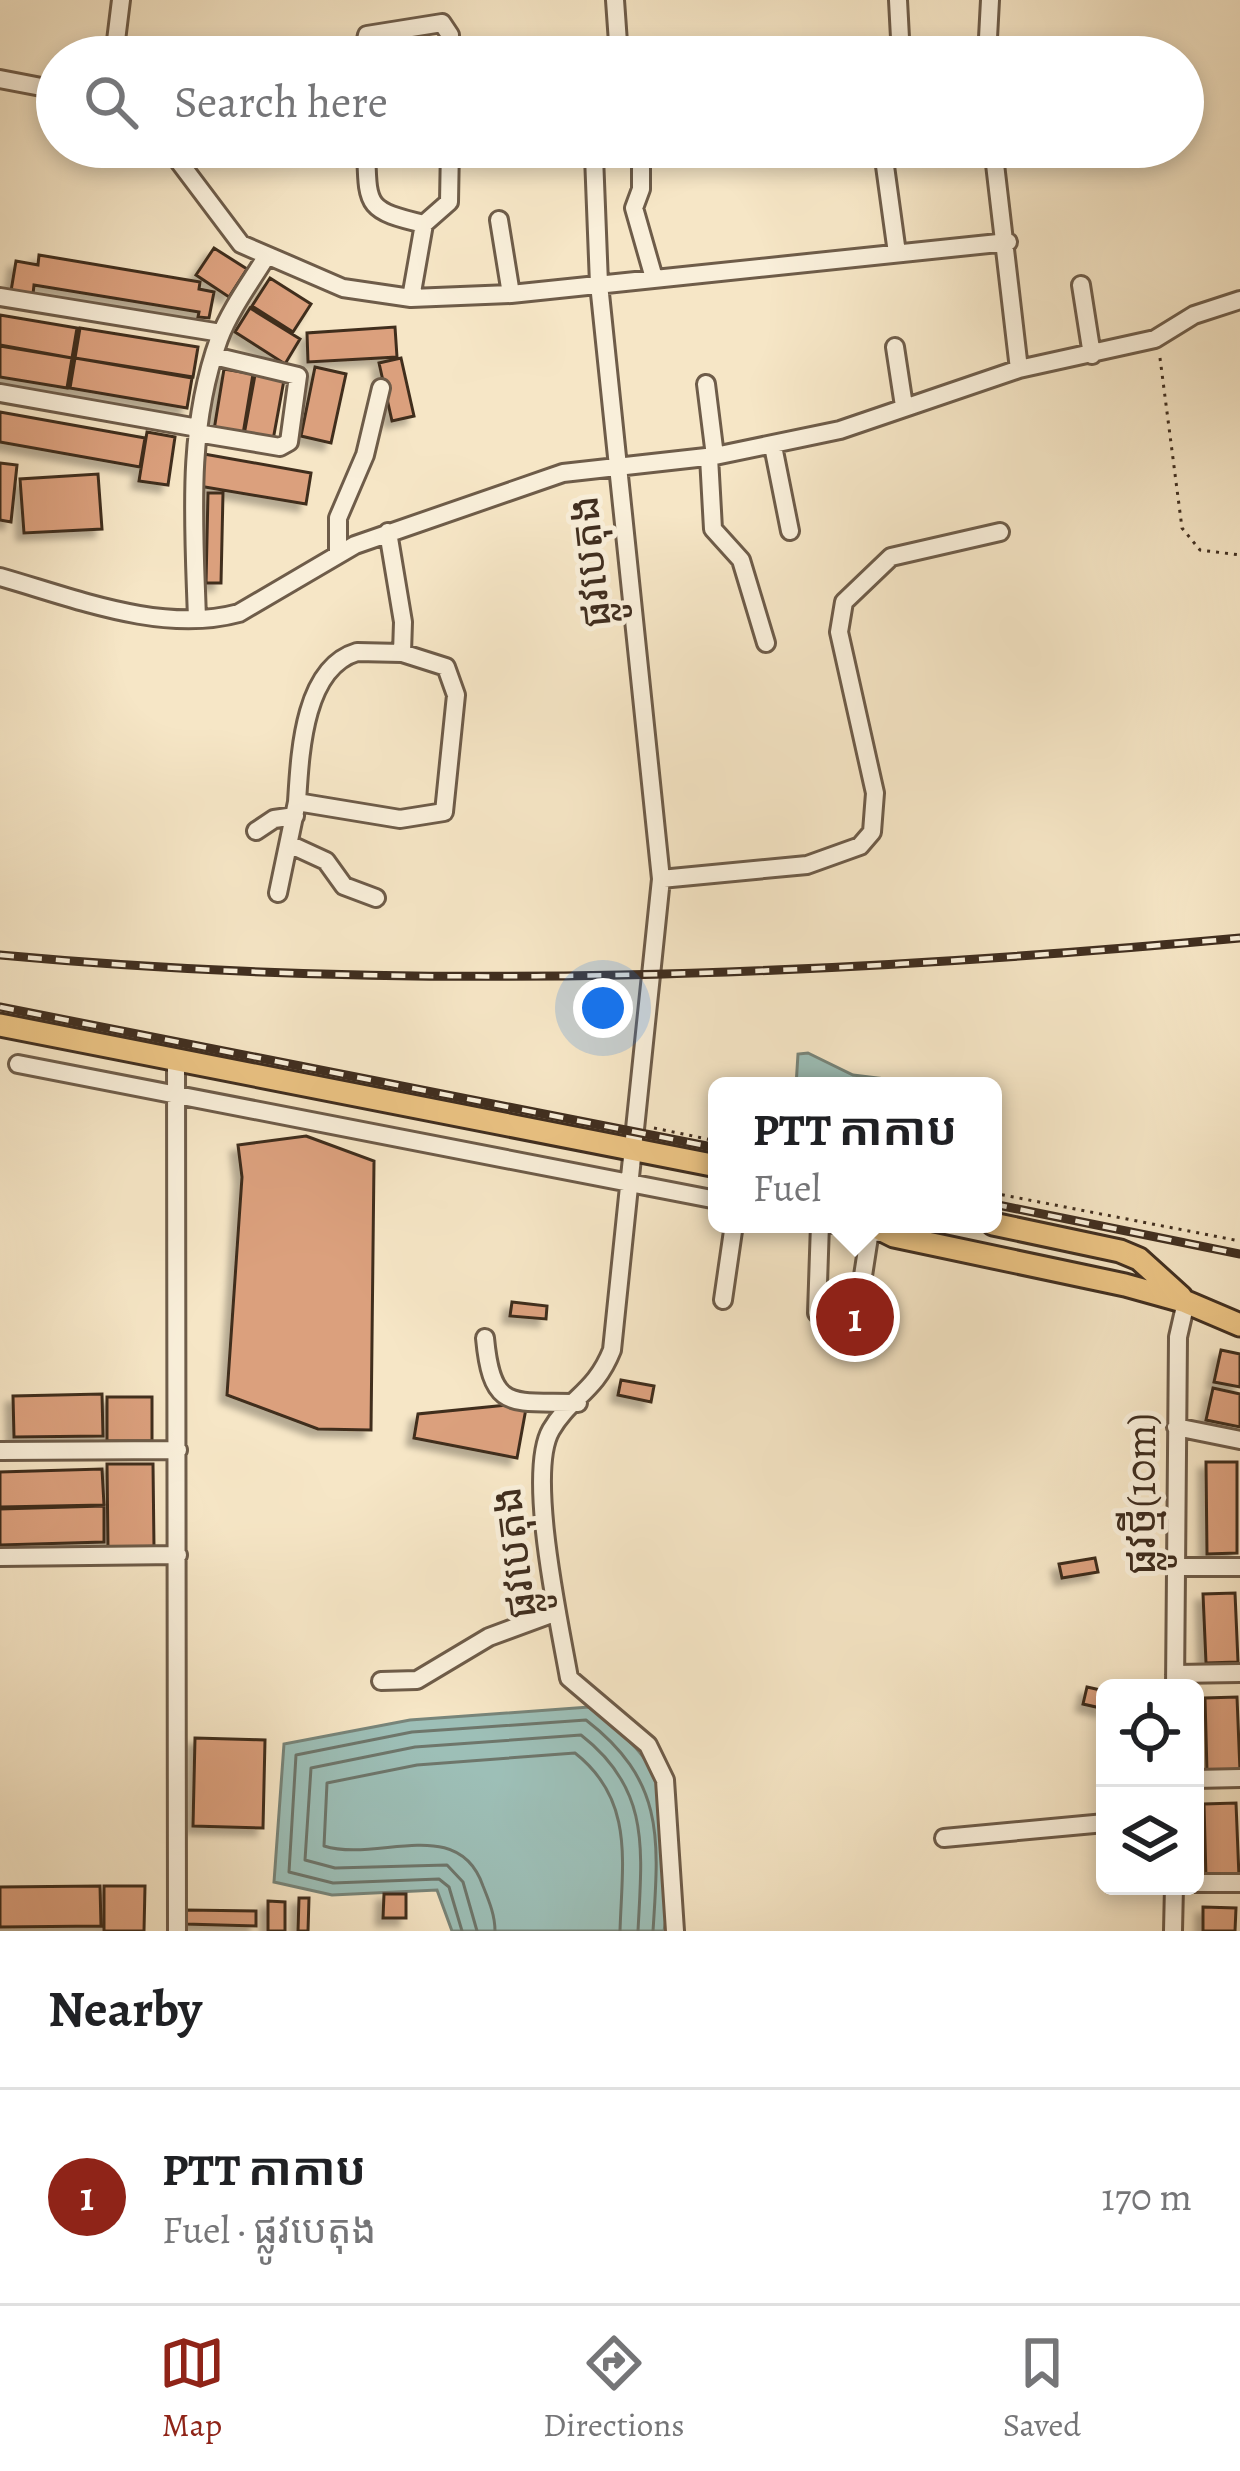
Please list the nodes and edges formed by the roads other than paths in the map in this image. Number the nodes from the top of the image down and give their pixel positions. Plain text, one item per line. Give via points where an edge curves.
1 (121, 0) edge
2 (615, 0) edge
3 (898, 0) edge
4 (990, 0) edge
5 (116, 36) edge
6 (367, 36) edge
7 (450, 36) edge
8 (618, 36) edge
9 (900, 36) edge
10 (988, 36) edge
11 (0, 79) edge
12 (36, 86) edge
13 (184, 168) edge
14 (366, 168) edge
15 (450, 168) edge
16 (594, 168) edge
17 (641, 168) edge
18 (885, 168) edge
19 (996, 168) edge
20 (499, 220) dead end
21 (424, 224) junction
22 (1008, 242) junction
23 (897, 253) junction
24 (266, 257) junction
25 (654, 278) junction
26 (599, 284) junction
27 (1081, 285) dead end
28 (512, 294) junction
29 (0, 297) edge
30 (411, 298) junction
31 (1240, 300) edge
32 (221, 333) junction
33 (895, 347) dead end
34 (1092, 355) junction
35 (214, 356) junction
36 (1019, 369) junction
37 (706, 384) dead end
38 (381, 388) dead end
39 (0, 393) edge
40 (904, 406) junction
41 (197, 431) junction
42 (773, 446) junction
43 (712, 456) junction
44 (619, 466) junction
45 (790, 531) dead end
46 (388, 532) junction
47 (1000, 532) dead end
48 (338, 554) junction
49 (0, 577) edge
50 (197, 619) junction
51 (766, 643) dead end
52 (402, 653) junction
53 (296, 809) junction
54 (256, 831) dead end
55 (289, 844) junction
56 (661, 879) junction
57 (278, 893) dead end
58 (376, 898) dead end
59 (0, 1025) edge
60 (176, 1059) junction
61 (18, 1064) dead end
62 (177, 1095) junction
63 (634, 1151) junction
64 (708, 1164) edge
65 (632, 1184) junction
66 (708, 1198) edge
67 (1002, 1226) edge
68 (733, 1233) edge
69 (819, 1233) edge
70 (869, 1233) edge
71 (887, 1233) edge
72 (723, 1300) dead end
73 (1186, 1302) junction
74 (1240, 1325) edge
75 (485, 1339) dead end
76 (578, 1403) junction
77 (1176, 1427) junction
78 (1240, 1440) edge
79 (178, 1450) junction
80 (0, 1451) edge
81 (178, 1555) junction
82 (0, 1557) edge
83 (1176, 1567) junction
84 (1240, 1567) edge
85 (557, 1612) junction
86 (1240, 1673) edge
87 (1175, 1679) edge
88 (1191, 1679) edge
89 (381, 1681) dead end
90 (1240, 1778) edge
91 (1204, 1779) edge
92 (1096, 1824) edge
93 (944, 1838) dead end
94 (1240, 1882) edge
95 (1204, 1883) edge
96 (1174, 1895) edge
97 (177, 1931) edge
98 (675, 1931) edge
99 (1173, 1931) edge

1 - 5 street
2 - 8 street
3 - 9 street
4 - 10 street
6 - 7 street via 442,23
11 - 12 street
13 - 24 street via 241,244
14 - 21 street via 374,208
15 - 21 street via 449,202
16 - 26 street, ផ្លូវបេតុង
17 - 25 street via 634,208
18 - 23 street
19 - 22 street
20 - 28 street
21 - 30 street
22 - 23 street
22 - 36 street
23 - 25 street
24 - 30 street via 344,288
24 - 32 street
25 - 26 street
26 - 28 street
26 - 44 street, ផ្លូវបេតុង
27 - 34 street
28 - 30 street
29 - 32 street
31 - 34 street, ផ្លូវបេតុង via 1155,338
32 - 35 street
33 - 40 street
34 - 36 street, ផ្លូវបេតុង
35 - 41 street
35 - 41 street via 298,376 289,442 280,447
36 - 40 street, ផ្លូវបេតុង
37 - 43 street
38 - 48 street via 338,518
39 - 41 street
40 - 42 street, ផ្លូវបេតុង
41 - 50 street
42 - 43 street, ផ្លូវបេតុង
42 - 45 street
43 - 44 street, ផ្លូវបេតុង
43 - 51 street via 713,529 741,560
44 - 46 street, ផ្លូវបេតុង via 563,473
44 - 56 street, ផ្លូវបេតុង
46 - 48 street, ផ្លូវបេតុង
46 - 52 street
47 - 56 street via 891,557 844,602 839,632 874,793 872,832 860,846 807,865
48 - 50 street, ផ្លូវបេតុង via 239,613
49 - 50 street, ផ្លូវបេតុង via 108,608
52 - 53 street via 357,652 331,664 301,745
52 - 53 street via 446,668 453,681 444,812 400,819
53 - 54 street
53 - 55 street
55 - 57 street
55 - 58 street via 326,861 344,886
56 - 63 street, ផ្លូវបេតុង
59 - 60 main road
60 - 62 street
60 - 63 main road
61 - 62 street
62 - 65 street
62 - 79 street
63 - 64 main road
63 - 65 street, ផ្លូវបេតុង
65 - 66 street
65 - 76 street, ផ្លូវបេតុង via 612,1350
67 - 73 main road via 1139,1258
68 - 72 street
69 - 70 street via 815,1303 825,1321 854,1317
71 - 73 main road
73 - 74 main road
73 - 77 street, ផ្លូវថ្មី(10m)
75 - 76 street via 496,1392
76 - 85 street, ផ្លូវបេតុង via 551,1430 542,1457
77 - 78 street
77 - 83 street, ផ្លូវថ្មី(10m)
79 - 80 street
79 - 81 street
81 - 82 street
81 - 97 street
83 - 84 street
83 - 87 street, ផ្លូវថ្មី(10m)
85 - 89 street via 489,1637 417,1680
85 - 98 street, ផ្លូវបេតុង via 569,1678 648,1744 665,1780
86 - 88 street
90 - 91 street
92 - 93 street
94 - 95 street
96 - 99 street

